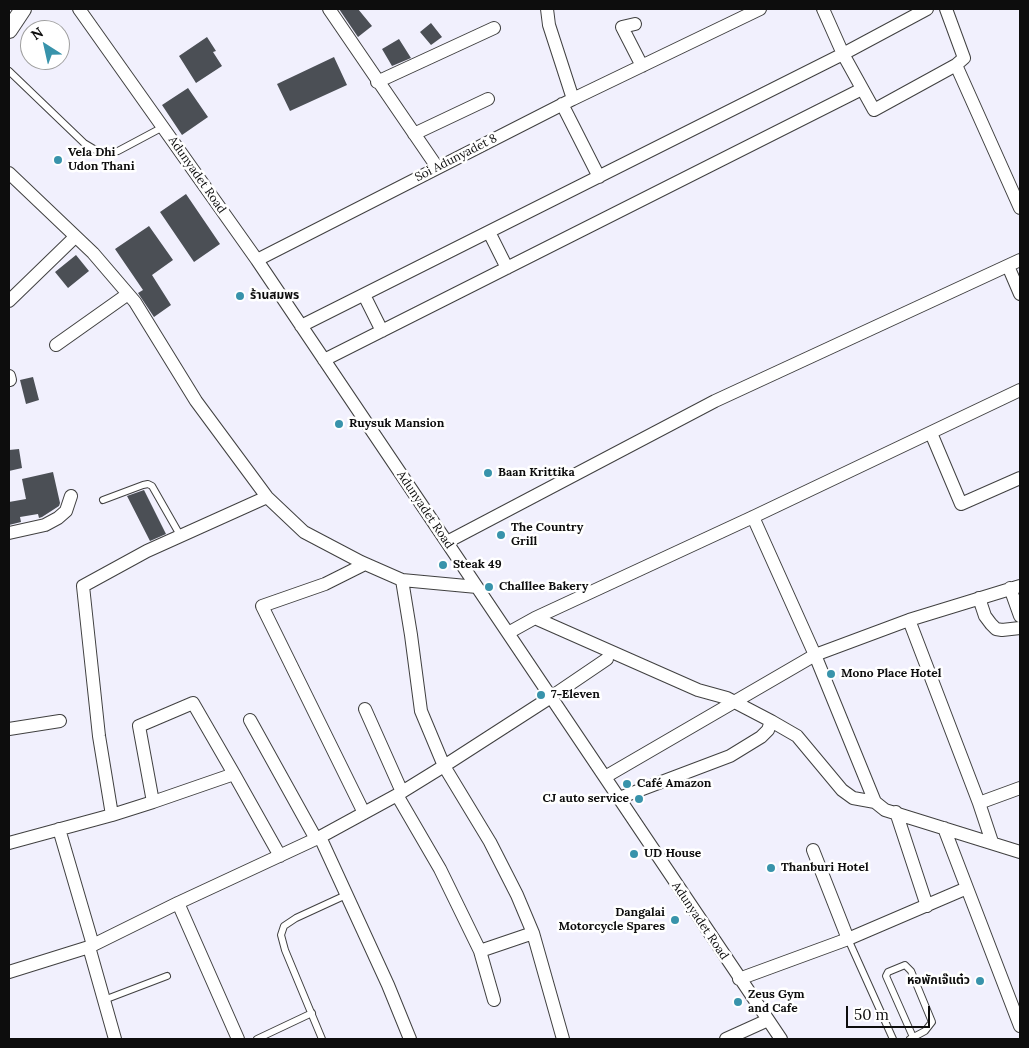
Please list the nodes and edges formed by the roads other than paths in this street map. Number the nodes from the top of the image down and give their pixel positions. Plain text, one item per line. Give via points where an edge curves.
1 (23, 9) edge
2 (79, 9) edge
3 (329, 9) edge
4 (547, 9) edge
5 (760, 9) edge
6 (823, 9) edge
7 (927, 9) edge
8 (946, 9) edge
9 (635, 24) dead end
10 (494, 28) dead end
11 (9, 30) edge
12 (843, 54) junction
13 (956, 65) junction
14 (642, 66) junction
15 (9, 71) edge
16 (377, 82) junction
17 (862, 89) junction
18 (488, 99) dead end
19 (568, 102) junction
20 (162, 127) junction
21 (414, 134) junction
22 (437, 167) junction
23 (9, 173) edge
24 (599, 176) junction
25 (1020, 208) edge
26 (489, 232) junction
27 (75, 237) junction
28 (257, 260) junction
29 (1020, 260) edge
30 (1008, 266) junction
31 (507, 268) junction
32 (128, 294) junction
33 (1020, 294) edge
34 (364, 295) junction
35 (9, 301) edge
36 (301, 326) junction
37 (382, 331) junction
38 (56, 344) dead end
39 (324, 360) junction
40 (1020, 390) edge
41 (931, 433) junction
42 (1020, 478) edge
43 (71, 496) dead end
44 (267, 497) junction
45 (104, 500) dead end
46 (753, 518) junction
47 (9, 533) edge
48 (180, 535) junction
49 (447, 542) junction
50 (365, 564) junction
51 (402, 580) junction
52 (477, 587) junction
53 (1015, 587) edge
54 (979, 598) junction
55 (1020, 616) edge
56 (534, 618) junction
57 (909, 620) junction
58 (1020, 628) edge
59 (508, 633) junction
60 (816, 655) junction
61 (608, 659) dead end
62 (551, 697) junction
63 (734, 701) junction
64 (365, 709) dead end
65 (250, 720) dead end
66 (60, 721) dead end
67 (771, 721) junction
68 (9, 728) edge
69 (444, 766) junction
70 (234, 774) junction
71 (605, 777) junction
72 (1020, 788) edge
73 (399, 793) junction
74 (619, 798) junction
75 (153, 802) junction
76 (875, 802) junction
77 (980, 803) junction
78 (896, 812) junction
79 (364, 813) junction
80 (112, 815) junction
81 (944, 828) junction
82 (59, 829) junction
83 (318, 838) junction
84 (992, 842) junction
85 (9, 843) edge
86 (814, 850) dead end
87 (1017, 852) edge
88 (280, 856) junction
89 (1020, 865) edge
90 (967, 888) junction
91 (346, 895) junction
92 (178, 902) junction
93 (927, 906) junction
94 (533, 933) junction
95 (848, 939) junction
96 (91, 946) junction
97 (480, 951) junction
98 (9, 972) edge
99 (167, 976) dead end
100 (739, 979) junction
101 (104, 1000) junction
102 (494, 1000) dead end
103 (312, 1013) junction
104 (768, 1020) junction
105 (1020, 1026) edge
106 (912, 1038) edge
107 (115, 1039) edge
108 (238, 1039) edge
109 (257, 1039) edge
110 (322, 1039) edge
111 (410, 1039) edge
112 (563, 1039) edge
113 (726, 1039) edge
114 (781, 1039) edge
115 (893, 1039) edge

1 - 11 street
2 - 20 street, Adunyadet Road
3 - 16 street
4 - 19 street
5 - 14 street, Soi Adunyadet 8
6 - 12 street
7 - 12 street
8 - 13 street via 964,58
9 - 14 street via 622,27
10 - 16 street
12 - 17 street
12 - 24 street
13 - 17 street via 874,110
13 - 25 street
14 - 19 street, Soi Adunyadet 8
15 - 20 lane via 84,143 99,152 118,151
16 - 21 street
17 - 31 street
18 - 21 street
19 - 22 street, Soi Adunyadet 8
19 - 24 street
20 - 28 street, Adunyadet Road
21 - 22 street
22 - 28 street, Soi Adunyadet 8
23 - 27 street
24 - 26 street
26 - 31 street
26 - 34 street
27 - 32 street
27 - 35 street
28 - 36 street, Adunyadet Road
29 - 30 street
30 - 33 street
30 - 49 street via 714,401
31 - 37 street
32 - 38 street
32 - 44 street via 196,401
34 - 36 street
34 - 37 street
36 - 39 street, Adunyadet Road
37 - 39 street
39 - 49 street, Adunyadet Road
40 - 41 street
41 - 42 street via 961,504
41 - 46 street
43 - 47 street via 66,511 58,518 45,525
44 - 48 street
44 - 50 street via 304,532
45 - 48 lane via 148,484
46 - 56 street
46 - 60 street
48 - 80 street via 83,586 97,718
49 - 52 street, Adunyadet Road
50 - 51 street
50 - 79 street via 325,584 262,606
51 - 52 street
51 - 69 street via 421,711
52 - 59 street, Adunyadet Road
53 - 54 street
53 - 55 street
54 - 57 street
54 - 58 street via 985,616 996,628
56 - 59 street
56 - 63 street via 698,690
57 - 60 street
57 - 77 street
59 - 62 street, Adunyadet Road
60 - 63 street
60 - 76 street
61 - 62 street
62 - 69 street
62 - 71 street, Adunyadet Road
63 - 67 street
63 - 71 street
64 - 73 street
65 - 83 street
66 - 68 street
67 - 74 street via 761,737 730,756
67 - 76 street via 797,736 842,790 853,798
69 - 73 street
69 - 94 street via 490,842
70 - 75 street
70 - 75 street via 193,703 139,726
70 - 88 street
71 - 74 street, Adunyadet Road
72 - 77 street
73 - 79 street
73 - 97 street
74 - 100 street, Adunyadet Road
75 - 80 street
76 - 78 street via 884,810
77 - 84 street
78 - 81 street
78 - 93 street
79 - 83 street
80 - 82 street
81 - 84 street
81 - 90 street
82 - 85 street
82 - 96 street
83 - 88 street
83 - 91 street
84 - 87 street
86 - 95 street
87 - 89 street
88 - 92 street
90 - 93 street
90 - 105 street
91 - 103 lane via 296,918 284,926 280,935
91 - 111 street
92 - 96 street
92 - 108 street
93 - 95 street
94 - 97 street
94 - 112 street
95 - 100 street
95 - 115 lane
96 - 98 street
96 - 101 street
97 - 102 street
99 - 101 lane
100 - 104 street, Adunyadet Road
101 - 107 street
103 - 109 lane
103 - 110 lane
104 - 113 street
104 - 114 street, Adunyadet Road
106 - 106 lane via 926,1031 932,1022 911,971 905,965 886,976

